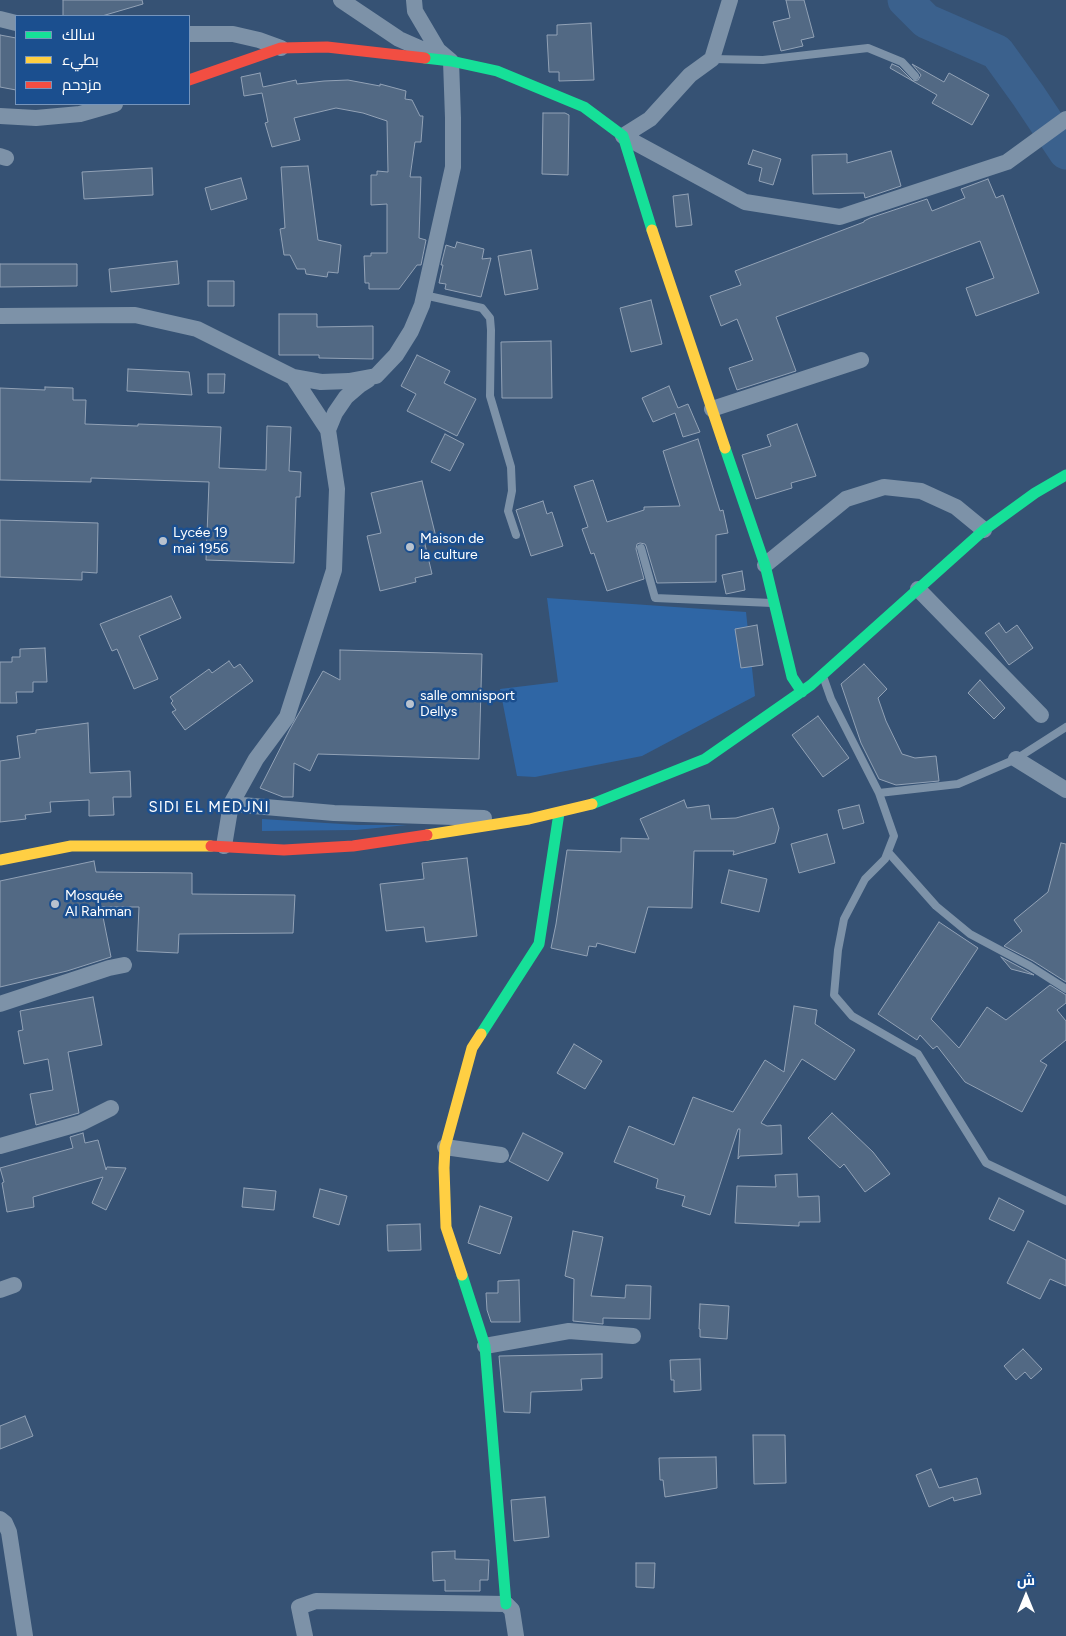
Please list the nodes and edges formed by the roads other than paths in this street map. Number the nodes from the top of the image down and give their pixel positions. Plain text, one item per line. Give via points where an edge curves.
1 (341, 0) edge
2 (414, 0) edge
3 (730, 0) edge
4 (0, 19) edge
5 (15, 23) edge
6 (190, 34) edge
7 (280, 48) junction
8 (712, 59) junction
9 (451, 61) junction
10 (915, 76) dead end
11 (190, 80) edge
12 (112, 105) edge
13 (0, 116) edge
14 (1066, 119) edge
15 (623, 136) junction
16 (424, 295) junction
17 (0, 316) edge
18 (861, 360) dead end
19 (376, 376) junction
20 (293, 377) junction
21 (712, 409) junction
22 (328, 430) junction
23 (1066, 475) edge
24 (984, 530) junction
25 (516, 535) dead end
26 (641, 548) dead end
27 (766, 566) junction
28 (918, 589) junction
29 (774, 603) junction
30 (822, 675) junction
31 (802, 692) junction
32 (1041, 715) dead end
33 (1066, 727) edge
34 (1016, 759) junction
35 (1066, 790) edge
36 (879, 793) junction
37 (231, 804) junction
38 (559, 813) junction
39 (529, 819) junction
40 (224, 846) junction
41 (888, 852) junction
42 (0, 860) edge
43 (124, 965) dead end
44 (1066, 989) edge
45 (0, 1004) edge
46 (111, 1108) dead end
47 (0, 1146) edge
48 (445, 1147) junction
49 (501, 1155) dead end
50 (1066, 1201) edge
51 (633, 1336) dead end
52 (485, 1346) junction
53 (0, 1519) edge
54 (506, 1604) junction
55 (25, 1636) edge
56 (305, 1636) edge
57 (516, 1636) edge

1 - 9 street via 399,39
2 - 9 street via 415,11 438,50
3 - 8 street
4 - 5 street
6 - 7 street via 233,34
7 - 9 street via 327,47
7 - 11 street
8 - 10 lane via 763,60 868,48 902,62
8 - 15 street via 690,75 650,119
9 - 15 street via 497,71 550,92 584,107
9 - 16 street via 453,167
12 - 13 street via 80,114 36,118
14 - 15 street via 1007,162 840,217 745,202
15 - 21 street
16 - 19 street via 411,331 396,355
16 - 25 lane via 482,308 490,318 490,396 511,467 512,490 508,511
17 - 20 street via 135,314 197,329
18 - 21 street
19 - 20 street via 321,382
19 - 22 street via 346,397
20 - 22 street
21 - 27 street
22 - 37 street via 337,489 334,570 287,717 256,759
23 - 24 street
24 - 27 street via 956,506 921,491 884,487 846,499
24 - 28 street
26 - 29 lane via 655,598
27 - 29 street
28 - 30 street
28 - 32 street
29 - 31 street via 792,677
30 - 31 street
30 - 36 lane
31 - 38 street via 705,759 585,807
33 - 34 lane
34 - 35 street
34 - 36 lane via 958,784
36 - 41 lane via 894,836
37 - 39 street via 334,812
37 - 40 street
38 - 39 street
38 - 48 street via 539,944 472,1048
39 - 40 street via 353,846 284,850
40 - 42 street via 71,846
41 - 44 lane via 936,906 970,934
41 - 50 lane via 865,879 844,919 834,995 852,1016 918,1054 986,1163
43 - 45 street
46 - 47 street via 80,1123
48 - 49 street
48 - 52 street via 446,1227
51 - 52 street via 569,1331
52 - 54 street
53 - 55 street via 9,1532
54 - 56 street via 316,1601 299,1607
54 - 57 street via 512,1610

